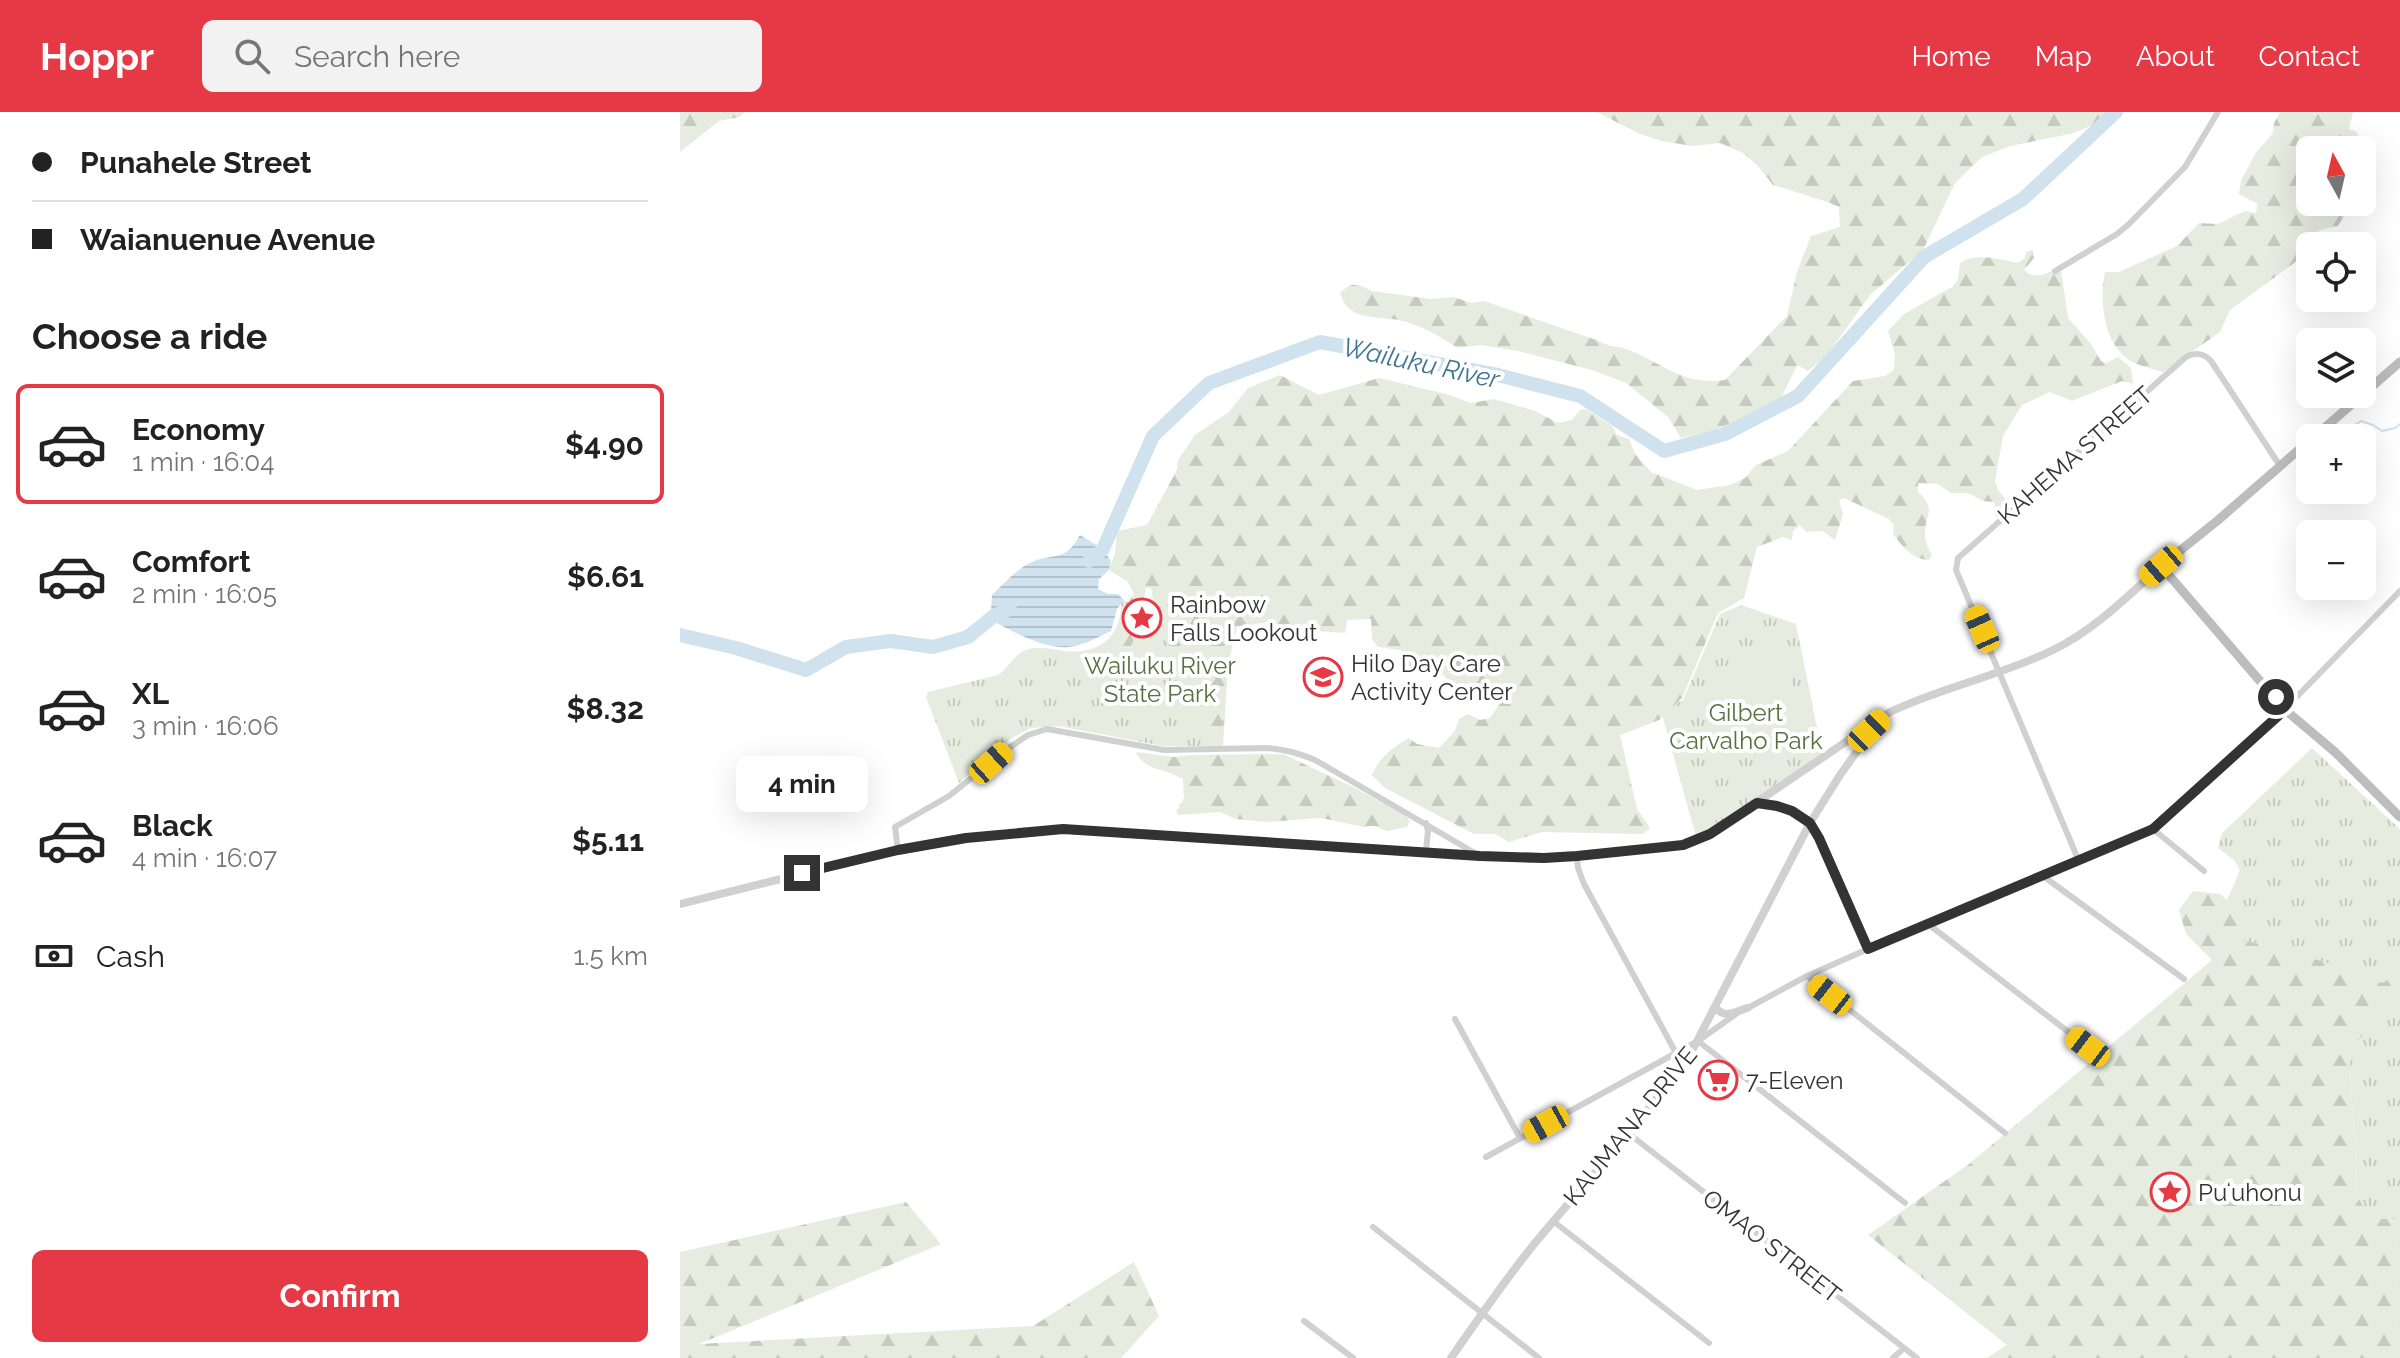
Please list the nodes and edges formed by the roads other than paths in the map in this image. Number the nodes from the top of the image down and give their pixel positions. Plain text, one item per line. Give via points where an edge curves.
1 (2218, 112) edge
2 (2055, 271) dead end
3 (2400, 362) edge
4 (2328, 424) edge
5 (2296, 452) edge
6 (2280, 466) junction
7 (2161, 566) junction
8 (2400, 591) edge
9 (1999, 671) junction
10 (2284, 709) junction
11 (1885, 716) junction
12 (1757, 803) junction
13 (2400, 817) edge
14 (1426, 823) junction
15 (1810, 823) junction
16 (2153, 829) junction
17 (898, 850) junction
18 (1426, 851) junction
19 (1480, 856) junction
20 (1577, 856) junction
21 (2078, 859) junction
22 (2204, 871) dead end
23 (2043, 876) junction
24 (680, 904) edge
25 (1928, 924) junction
26 (1868, 949) junction
27 (1807, 976) junction
28 (2184, 979) dead end
29 (1716, 1008) junction
30 (1747, 1008) junction
31 (1455, 1019) dead end
32 (1698, 1041) junction
33 (2088, 1047) dead end
34 (1676, 1053) junction
35 (1628, 1133) junction
36 (2005, 1133) dead end
37 (1520, 1138) junction
38 (1486, 1157) dead end
39 (1905, 1203) dead end
40 (1553, 1221) junction
41 (1373, 1227) dead end
42 (1482, 1313) junction
43 (1304, 1321) dead end
44 (1709, 1343) dead end
45 (1904, 1348) junction
46 (1353, 1358) edge
47 (1451, 1358) edge
48 (1539, 1358) edge
49 (1893, 1358) edge
50 (1917, 1358) edge

1 - 2 street via 2185,167 2129,224
3 - 4 main road
5 - 6 main road
6 - 7 main road
6 - 9 street, KAHEMA STREET via 2211,361 2199,354 2186,357 1960,556 1956,570
7 - 9 street via 2072,639
7 - 10 main road
8 - 10 street
9 - 11 street via 1921,697
9 - 21 street
10 - 13 main road
10 - 16 street
11 - 12 street
11 - 15 street, KAUMANA DRIVE via 1869,731
12 - 15 street via 1785,808
12 - 20 street via 1683,845
14 - 17 street via 1315,760 1284,749 1164,750 1047,729 1028,735 949,796 895,827
14 - 18 street
14 - 19 street
15 - 26 street
15 - 29 street, KAUMANA DRIVE
16 - 21 street
16 - 22 street
17 - 18 street via 1063,829
17 - 24 street
18 - 19 street
19 - 20 street
20 - 34 street via 1584,884
21 - 23 street
23 - 25 street
23 - 28 street
25 - 26 street
25 - 33 street
26 - 27 street
27 - 30 street
27 - 36 street
29 - 30 street via 1728,1015
29 - 32 street, KAUMANA DRIVE
30 - 32 street
31 - 37 street
32 - 34 street
32 - 35 street, KAUMANA DRIVE
32 - 39 street
34 - 37 street
35 - 40 street, KAUMANA DRIVE
35 - 45 street, OMAO STREET
37 - 38 street
40 - 42 street, KAUMANA DRIVE
40 - 44 street
41 - 42 street
42 - 47 street, KAUMANA DRIVE
42 - 48 street
43 - 46 street
45 - 49 street
45 - 50 street, OMAO STREET

